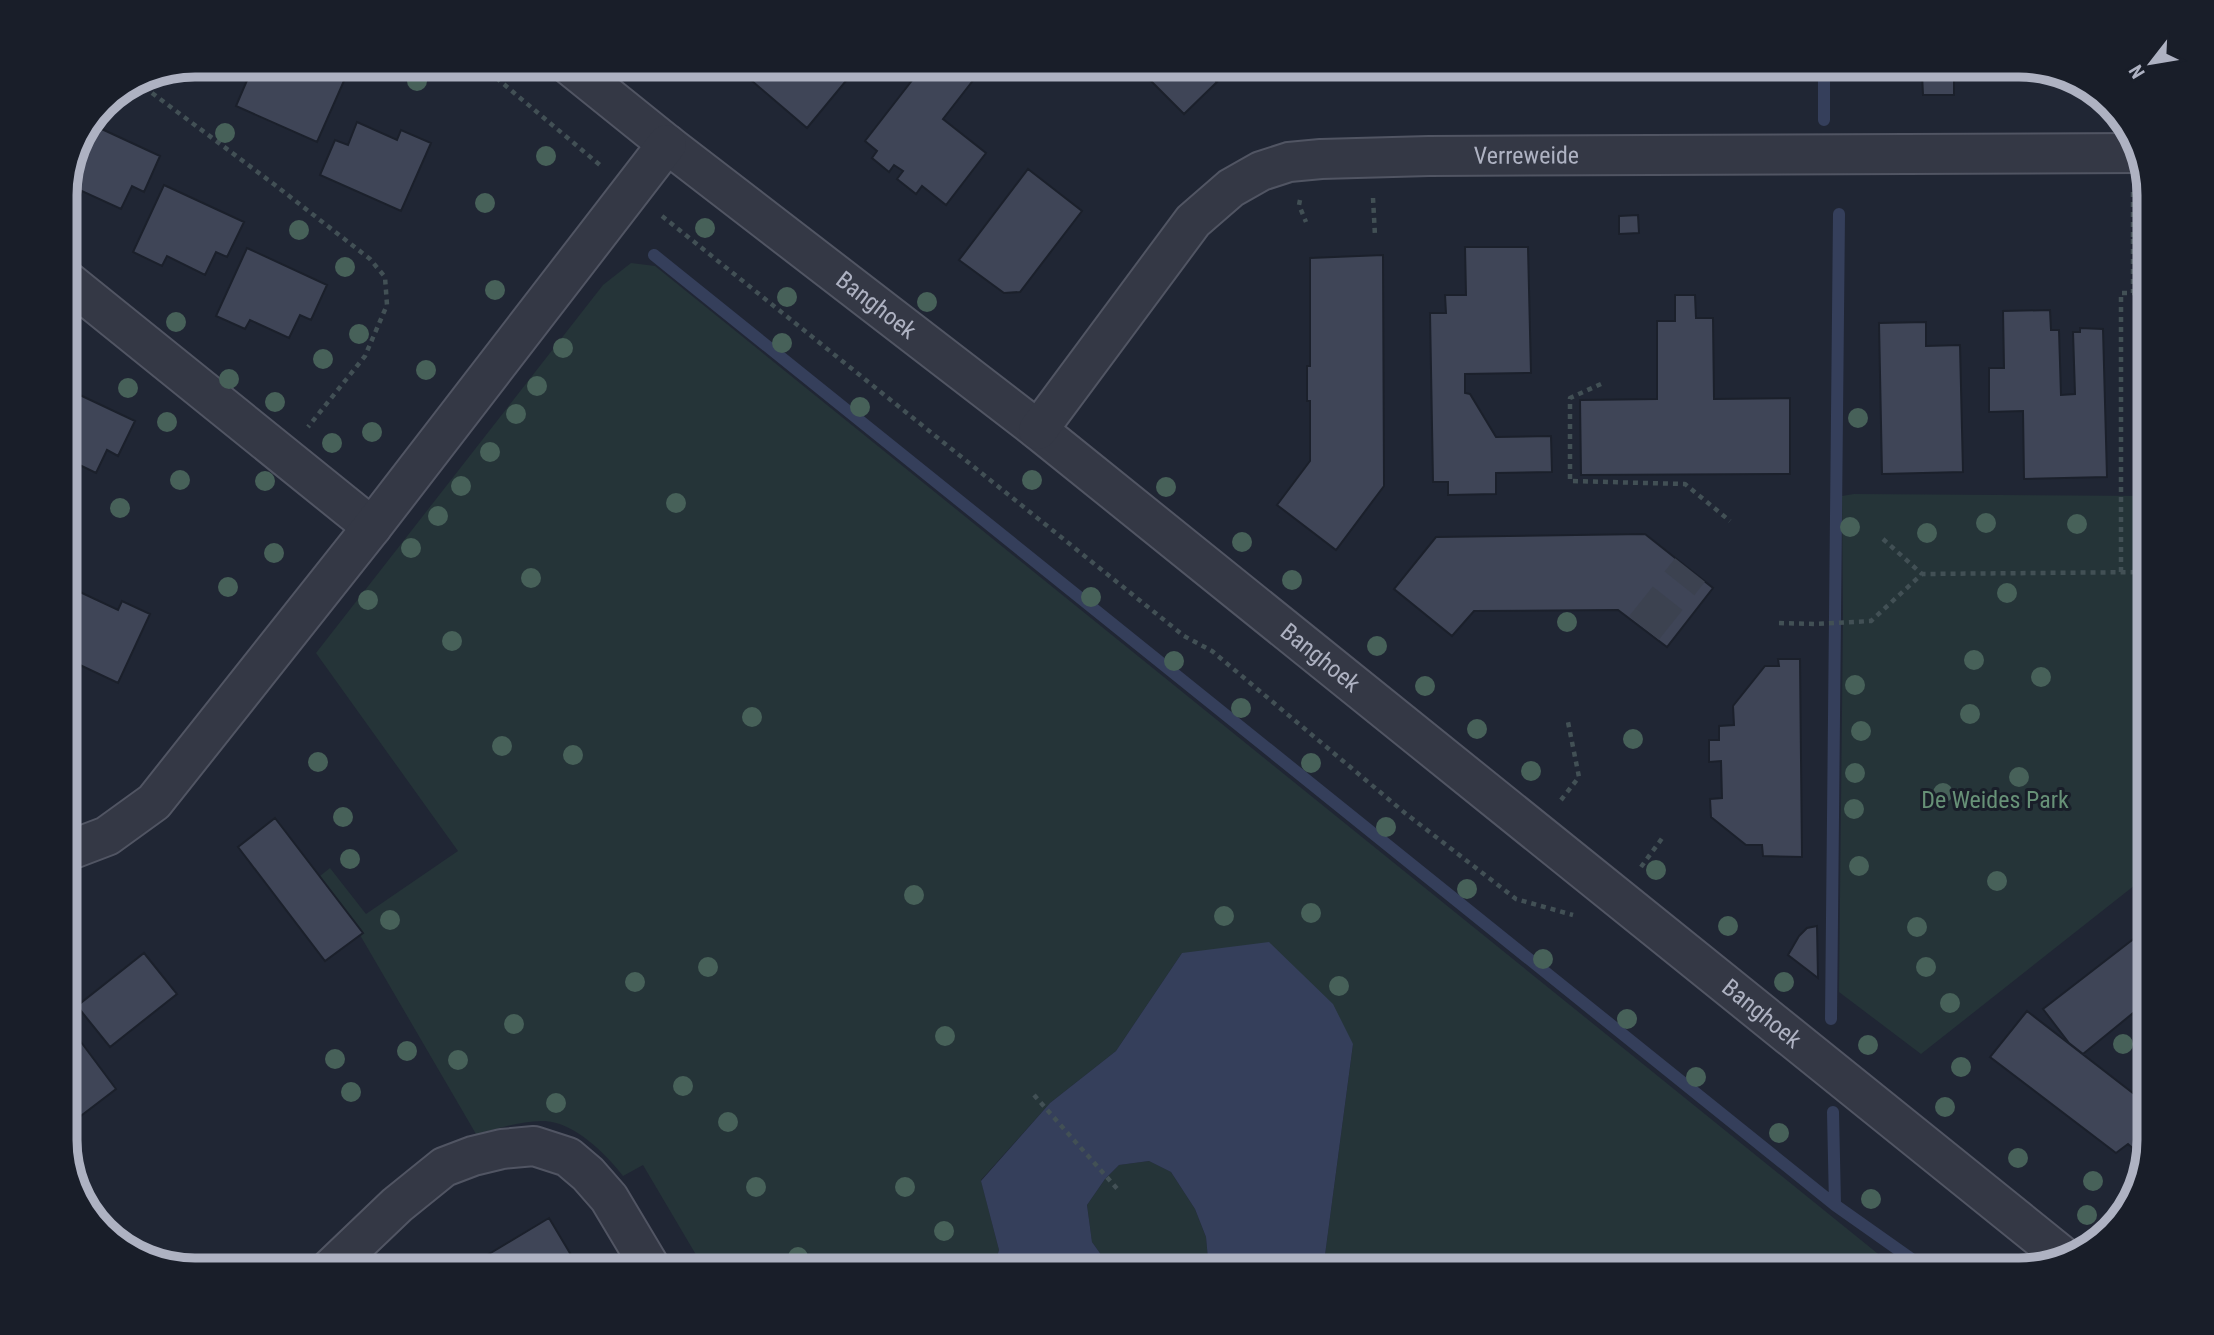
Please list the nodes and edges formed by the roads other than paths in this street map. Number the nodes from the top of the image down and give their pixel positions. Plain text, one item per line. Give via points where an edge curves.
1 (584, 77) edge
2 (667, 144) junction
3 (2134, 171) edge
4 (77, 289) edge
5 (1038, 430) junction
6 (372, 527) junction
7 (77, 847) edge
8 (2057, 1251) edge
9 (342, 1258) edge
10 (645, 1258) edge

1 - 2 street, Banghoek
2 - 5 street, Banghoek
2 - 6 street
3 - 5 street, Verreweide via 1429,156 1289,162 1231,188 1193,221
4 - 6 street
5 - 8 street, Banghoek
6 - 7 street via 154,802 107,836
9 - 10 street via 444,1167 502,1149 534,1146 568,1157 589,1174

